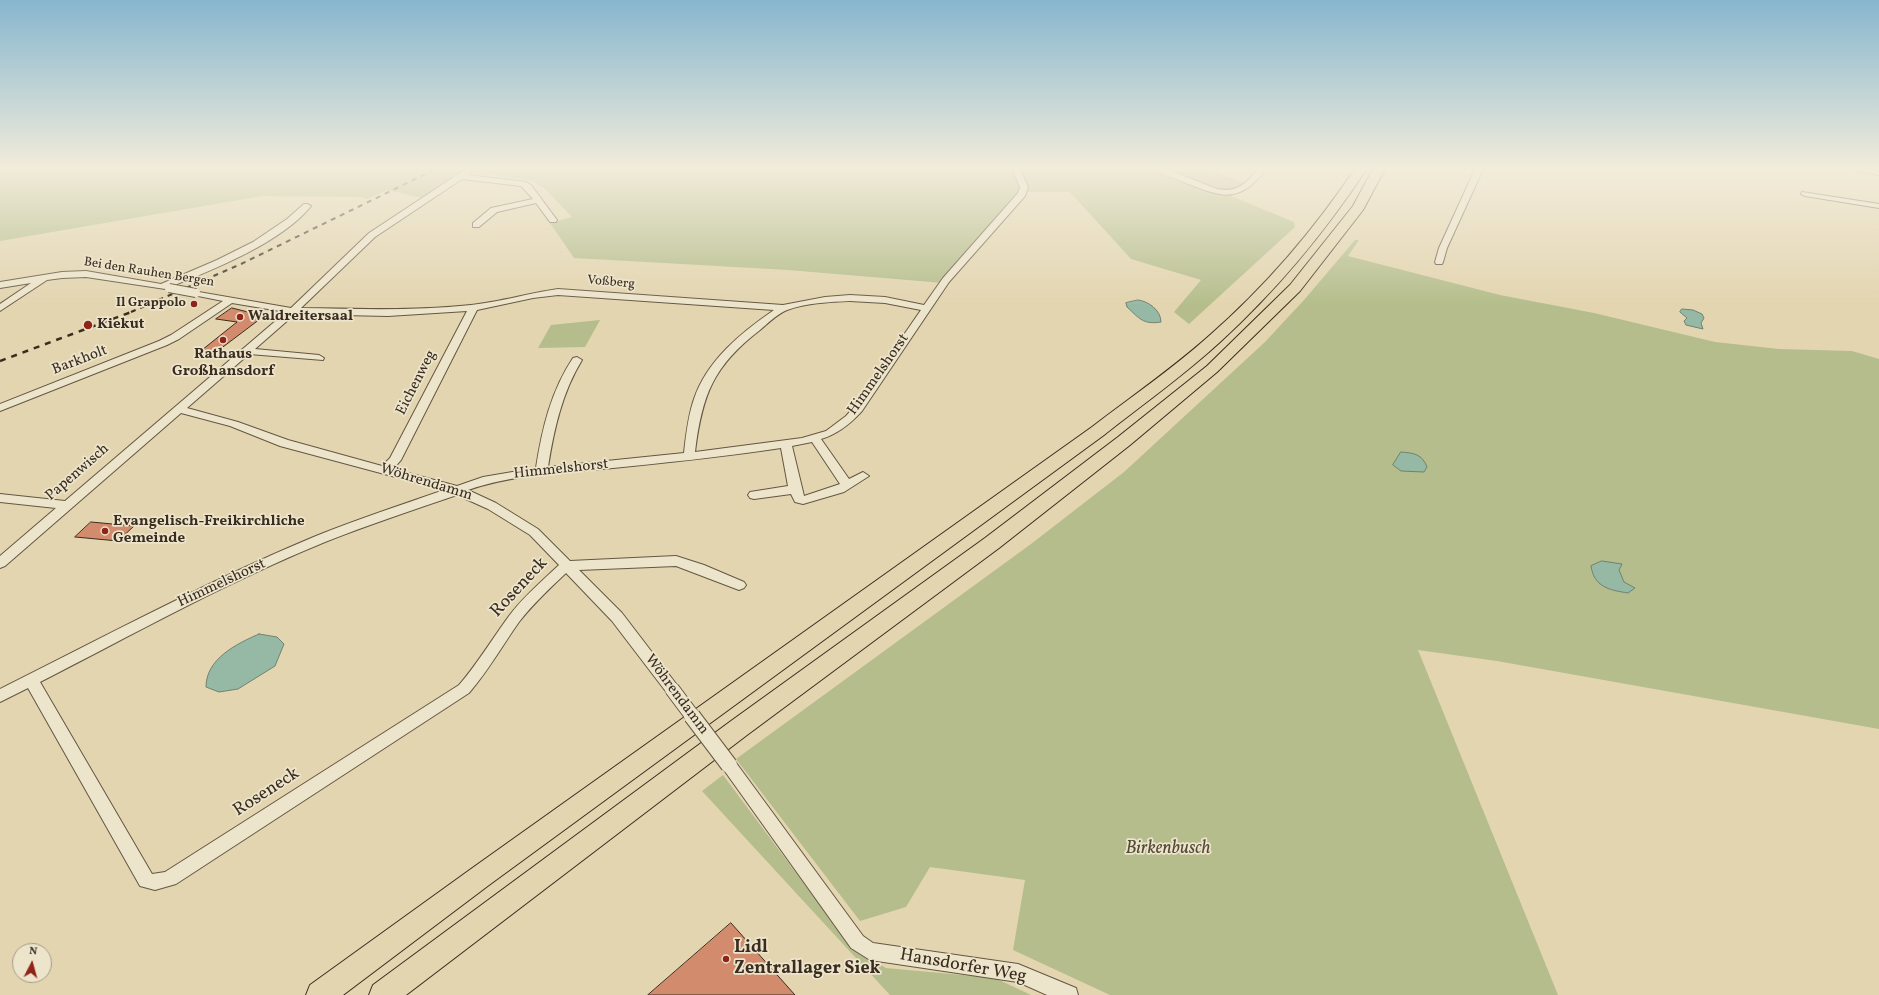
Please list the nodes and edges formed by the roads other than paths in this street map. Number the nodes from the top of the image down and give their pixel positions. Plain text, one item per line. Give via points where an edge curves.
1 (299, 213) edge
2 (404, 213) edge
3 (488, 213) edge
4 (548, 213) edge
5 (1005, 213) edge
6 (1331, 213) edge
7 (1354, 213) edge
8 (1459, 213) edge
9 (553, 220) dead end
10 (476, 225) dead end
11 (1439, 262) dead end
12 (45, 278) junction
13 (0, 285) edge
14 (165, 288) junction
15 (230, 300) junction
16 (0, 308) edge
17 (473, 308) junction
18 (783, 308) junction
19 (927, 308) junction
20 (292, 311) junction
21 (247, 351) junction
22 (319, 358) dead end
23 (576, 360) dead end
24 (0, 408) edge
25 (178, 409) junction
26 (814, 438) junction
27 (786, 444) junction
28 (689, 456) junction
29 (385, 470) junction
30 (541, 471) junction
31 (863, 476) dead end
32 (847, 485) junction
33 (795, 489) junction
34 (457, 490) junction
35 (754, 495) dead end
36 (0, 498) edge
37 (66, 505) junction
38 (0, 563) edge
39 (566, 566) junction
40 (739, 585) dead end
41 (31, 680) junction
42 (0, 696) edge
43 (857, 942) joint
44 (320, 995) edge
45 (383, 995) edge
46 (1069, 995) edge

1 - 14 street via 287,224 240,254
2 - 20 street via 372,235
3 - 10 street
4 - 9 street
5 - 19 street, Himmelshorst via 958,266
6 - 44 highway via 1274,280 1190,360 1098,431
7 - 45 highway via 1295,288 1212,369 1124,441 992,543
8 - 11 street
12 - 13 street, Bei den Rauhen Bergen
12 - 14 street, Bei den Rauhen Bergen via 86,274
12 - 16 street
14 - 15 street, Bei den Rauhen Bergen, bridge
15 - 20 street, Bei den Rauhen Bergen
15 - 24 street, Barkholt via 163,343
17 - 18 street, Voßberg via 533,295 572,292
17 - 20 street, Voßberg via 388,313
17 - 29 street, Eichenweg via 395,460
18 - 19 street, Voßberg via 850,298 885,300
18 - 28 street via 746,336 714,370 698,404
19 - 26 street, Himmelshorst via 858,409 836,429
20 - 21 street
21 - 22 street
21 - 25 street
23 - 30 street via 564,382 547,438
25 - 29 street, Wöhrendamm via 234,424 284,443
25 - 37 street, Papenwisch
26 - 27 street, Himmelshorst
26 - 32 street
27 - 28 street, Himmelshorst
27 - 33 street
28 - 30 street, Himmelshorst
29 - 34 street, Wöhrendamm
30 - 34 street, Himmelshorst via 490,480
31 - 32 street
32 - 33 street via 803,500 797,498
33 - 35 street
34 - 39 street, Wöhrendamm via 492,506 534,532
34 - 41 street, Himmelshorst via 333,534 277,558
36 - 37 street
37 - 38 street, Papenwisch
39 - 40 street via 676,561
39 - 41 street, Roseneck via 515,618 478,673 464,689 160,882 151,883 146,880
39 - 43 street, Wöhrendamm, bridge via 617,617 729,765
41 - 42 street, Himmelshorst
43 - 46 street, Hansdorfer Weg via 870,951 1018,973

